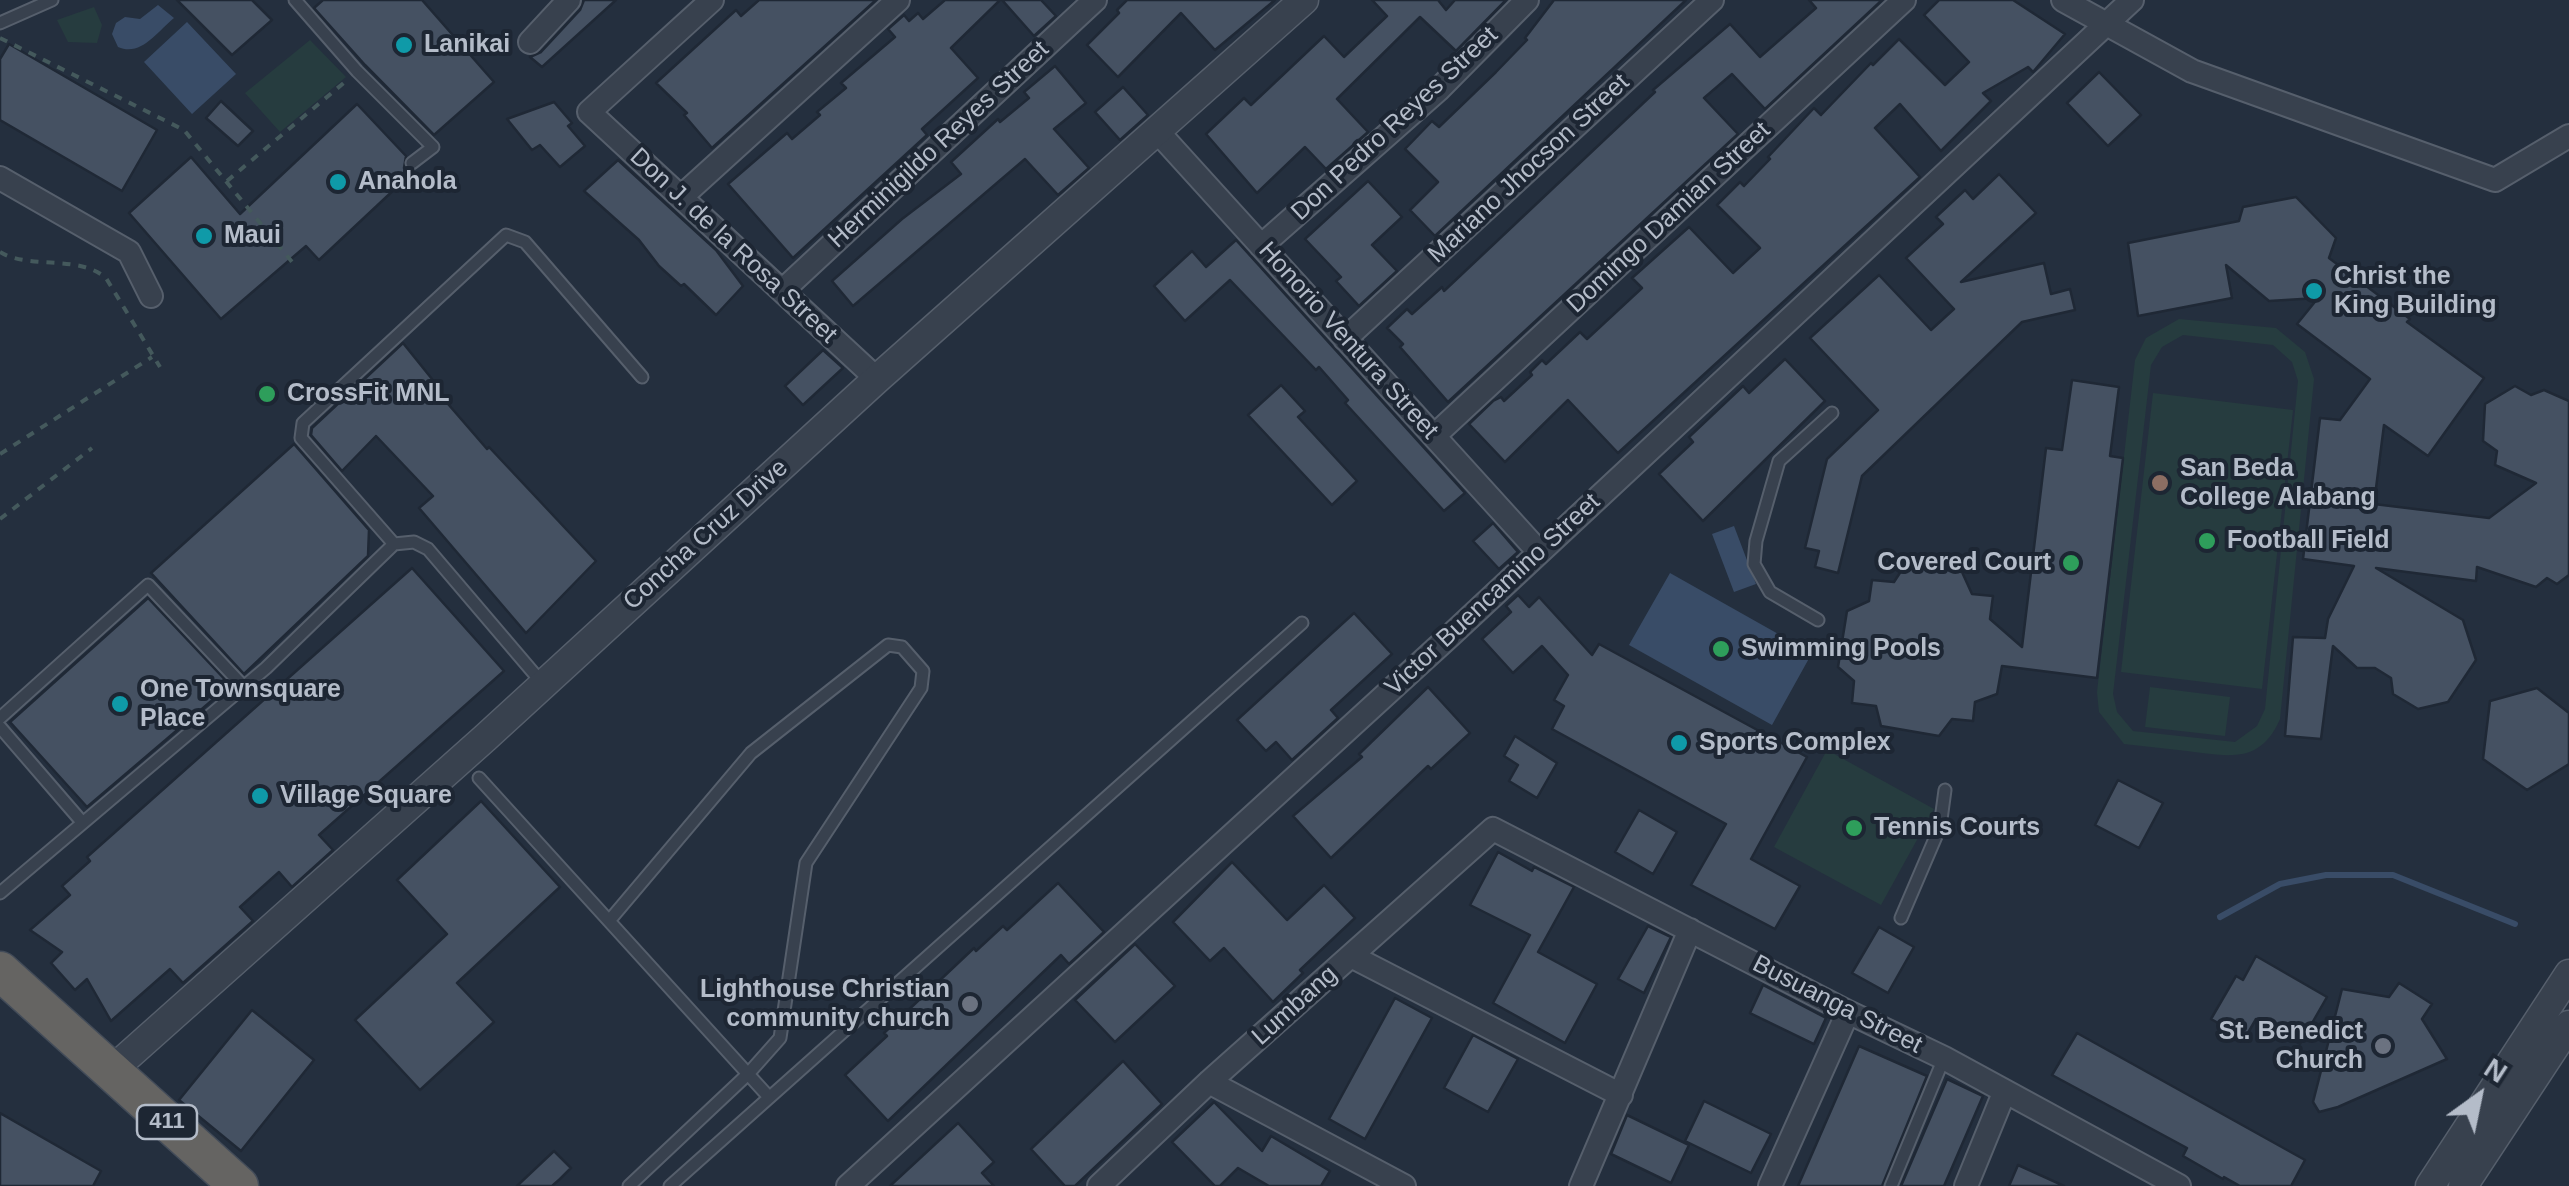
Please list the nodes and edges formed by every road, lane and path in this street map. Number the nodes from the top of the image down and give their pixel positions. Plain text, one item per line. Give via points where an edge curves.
1 (52, 0) edge
2 (295, 0) edge
3 (570, 0) edge
4 (712, 0) edge
5 (898, 0) edge
6 (1095, 0) edge
7 (1304, 0) edge
8 (1527, 0) edge
9 (1712, 0) edge
10 (1904, 0) edge
11 (2063, 0) edge
12 (2132, 0) edge
13 (0, 23) edge
14 (2107, 27) junction
15 (0, 38) edge
16 (530, 42) dead end
17 (358, 71) junction
18 (1157, 131) junction
19 (2569, 136) edge
20 (412, 163) dead end
21 (0, 178) edge
22 (227, 182) junction
23 (681, 197) junction
24 (1261, 246) junction
25 (0, 252) edge
26 (298, 268) dead end
27 (782, 291) junction
28 (151, 296) dead end
29 (1345, 338) junction
30 (153, 356) junction
31 (160, 367) dead end
32 (642, 377) dead end
33 (878, 379) junction
34 (1832, 413) dead end
35 (1434, 436) junction
36 (92, 448) dead end
37 (0, 454) edge
38 (0, 518) edge
39 (394, 544) junction
40 (1539, 552) junction
41 (1818, 620) dead end
42 (1302, 622) dead end
43 (543, 684) junction
44 (242, 686) junction
45 (0, 718) edge
46 (0, 727) edge
47 (479, 778) dead end
48 (1945, 790) dead end
49 (82, 822) junction
50 (1493, 828) joint
51 (0, 892) edge
52 (1901, 918) dead end
53 (609, 921) junction
54 (1690, 930) junction
55 (1350, 956) junction
56 (0, 971) edge
57 (2569, 974) edge
58 (1848, 1012) junction
59 (2569, 1025) edge
60 (1944, 1058) junction
61 (110, 1072) junction
62 (748, 1074) junction
63 (1210, 1082) junction
64 (2004, 1093) junction
65 (1621, 1094) junction
66 (768, 1096) junction
67 (226, 1181) edge
68 (1386, 1182) edge
69 (639, 1183) edge
70 (2170, 1184) edge
71 (670, 1186) edge
72 (848, 1186) edge
73 (1099, 1186) edge
74 (1581, 1186) edge
75 (1770, 1186) edge
76 (1891, 1186) edge
77 (1966, 1186) edge
78 (2430, 1186) edge
79 (2463, 1186) edge

1 - 13 lane
2 - 17 lane
3 - 16 street
4 - 23 street, Don J. de la Rosa Street via 589,112
5 - 23 street
6 - 27 street, Herminigildo Reyes Street
7 - 18 street, Concha Cruz Drive
8 - 24 street, Don Pedro Reyes Street via 1438,90
9 - 29 street, Mariano Jhocson Street
10 - 35 street, Domingo Damian Street
11 - 14 street
12 - 14 street, Victor Buencamino Street
14 - 19 street via 2192,71 2495,180
14 - 40 street, Victor Buencamino Street
15 - 22 path via 184,130
17 - 20 lane via 433,147
17 - 22 path
18 - 24 street, Honorio Ventura Street
18 - 33 street, Concha Cruz Drive
21 - 28 street via 129,252
22 - 26 path
23 - 27 street, Don J. de la Rosa Street
24 - 29 street, Honorio Ventura Street
25 - 30 path via 12,260 98,271
27 - 33 street, Don J. de la Rosa Street
29 - 35 street, Honorio Ventura Street
30 - 31 path
30 - 37 path
32 - 39 lane via 526,242 506,235 303,422 301,438
33 - 43 street, Concha Cruz Drive
34 - 41 lane via 1779,461 1754,564 1770,592
35 - 40 street, Honorio Ventura Street
36 - 38 path
39 - 43 lane via 428,548
39 - 44 lane
40 - 72 street, Victor Buencamino Street
42 - 66 lane
43 - 61 street, Concha Cruz Drive
44 - 45 lane via 148,585
44 - 49 lane
46 - 49 lane
47 - 53 lane
48 - 52 lane via 1940,827
49 - 51 lane
50 - 54 street, Busuanga Street
50 - 55 street, Lumbang
53 - 62 lane
53 - 62 lane via 752,753 888,645 902,648 923,671 921,688 806,863 780,1038
54 - 58 street, Busuanga Street
54 - 65 street
55 - 63 street, Lumbang
55 - 65 street
56 - 61 highway, 411
57 - 78 street
58 - 60 street, Busuanga Street
58 - 75 street
59 - 79 street
60 - 64 street, Busuanga Street
60 - 76 lane
61 - 67 highway, 411
62 - 66 lane
62 - 69 lane
63 - 68 street
63 - 73 street, Lumbang
64 - 70 street, Busuanga Street
64 - 77 street
65 - 74 street
66 - 71 lane

